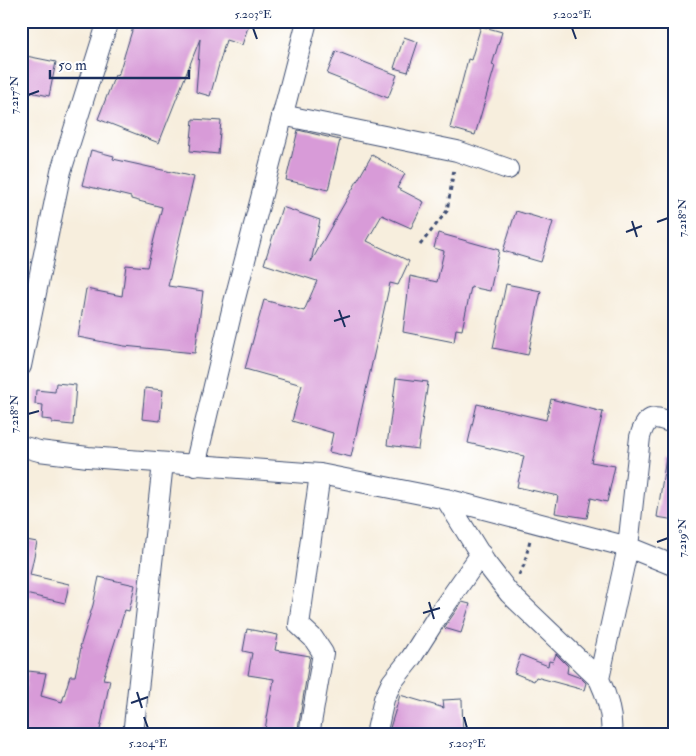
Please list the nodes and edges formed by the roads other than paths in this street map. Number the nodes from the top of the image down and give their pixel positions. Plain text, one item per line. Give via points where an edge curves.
1 (108, 21) edge
2 (307, 21) edge
3 (282, 115) junction
4 (508, 169) dead end
5 (21, 366) edge
6 (675, 424) edge
7 (21, 446) edge
8 (163, 463) junction
9 (195, 466) junction
10 (320, 474) junction
11 (446, 499) junction
12 (628, 547) junction
13 (481, 554) junction
14 (675, 566) edge
15 (599, 679) junction
16 (134, 735) edge
17 (309, 735) edge
18 (376, 735) edge
19 (611, 735) edge

1 - 5 street via 61,171
2 - 3 street
3 - 4 street via 457,151
3 - 9 street
6 - 12 street via 659,418 648,420 643,425
7 - 8 street via 88,457
8 - 9 street
8 - 16 street
9 - 10 street
10 - 11 street
10 - 17 street via 299,625 314,638 323,653
11 - 12 street
11 - 13 street
12 - 14 street
12 - 15 street
13 - 15 street via 509,593
13 - 18 street via 392,682 384,699
15 - 19 street via 606,696

